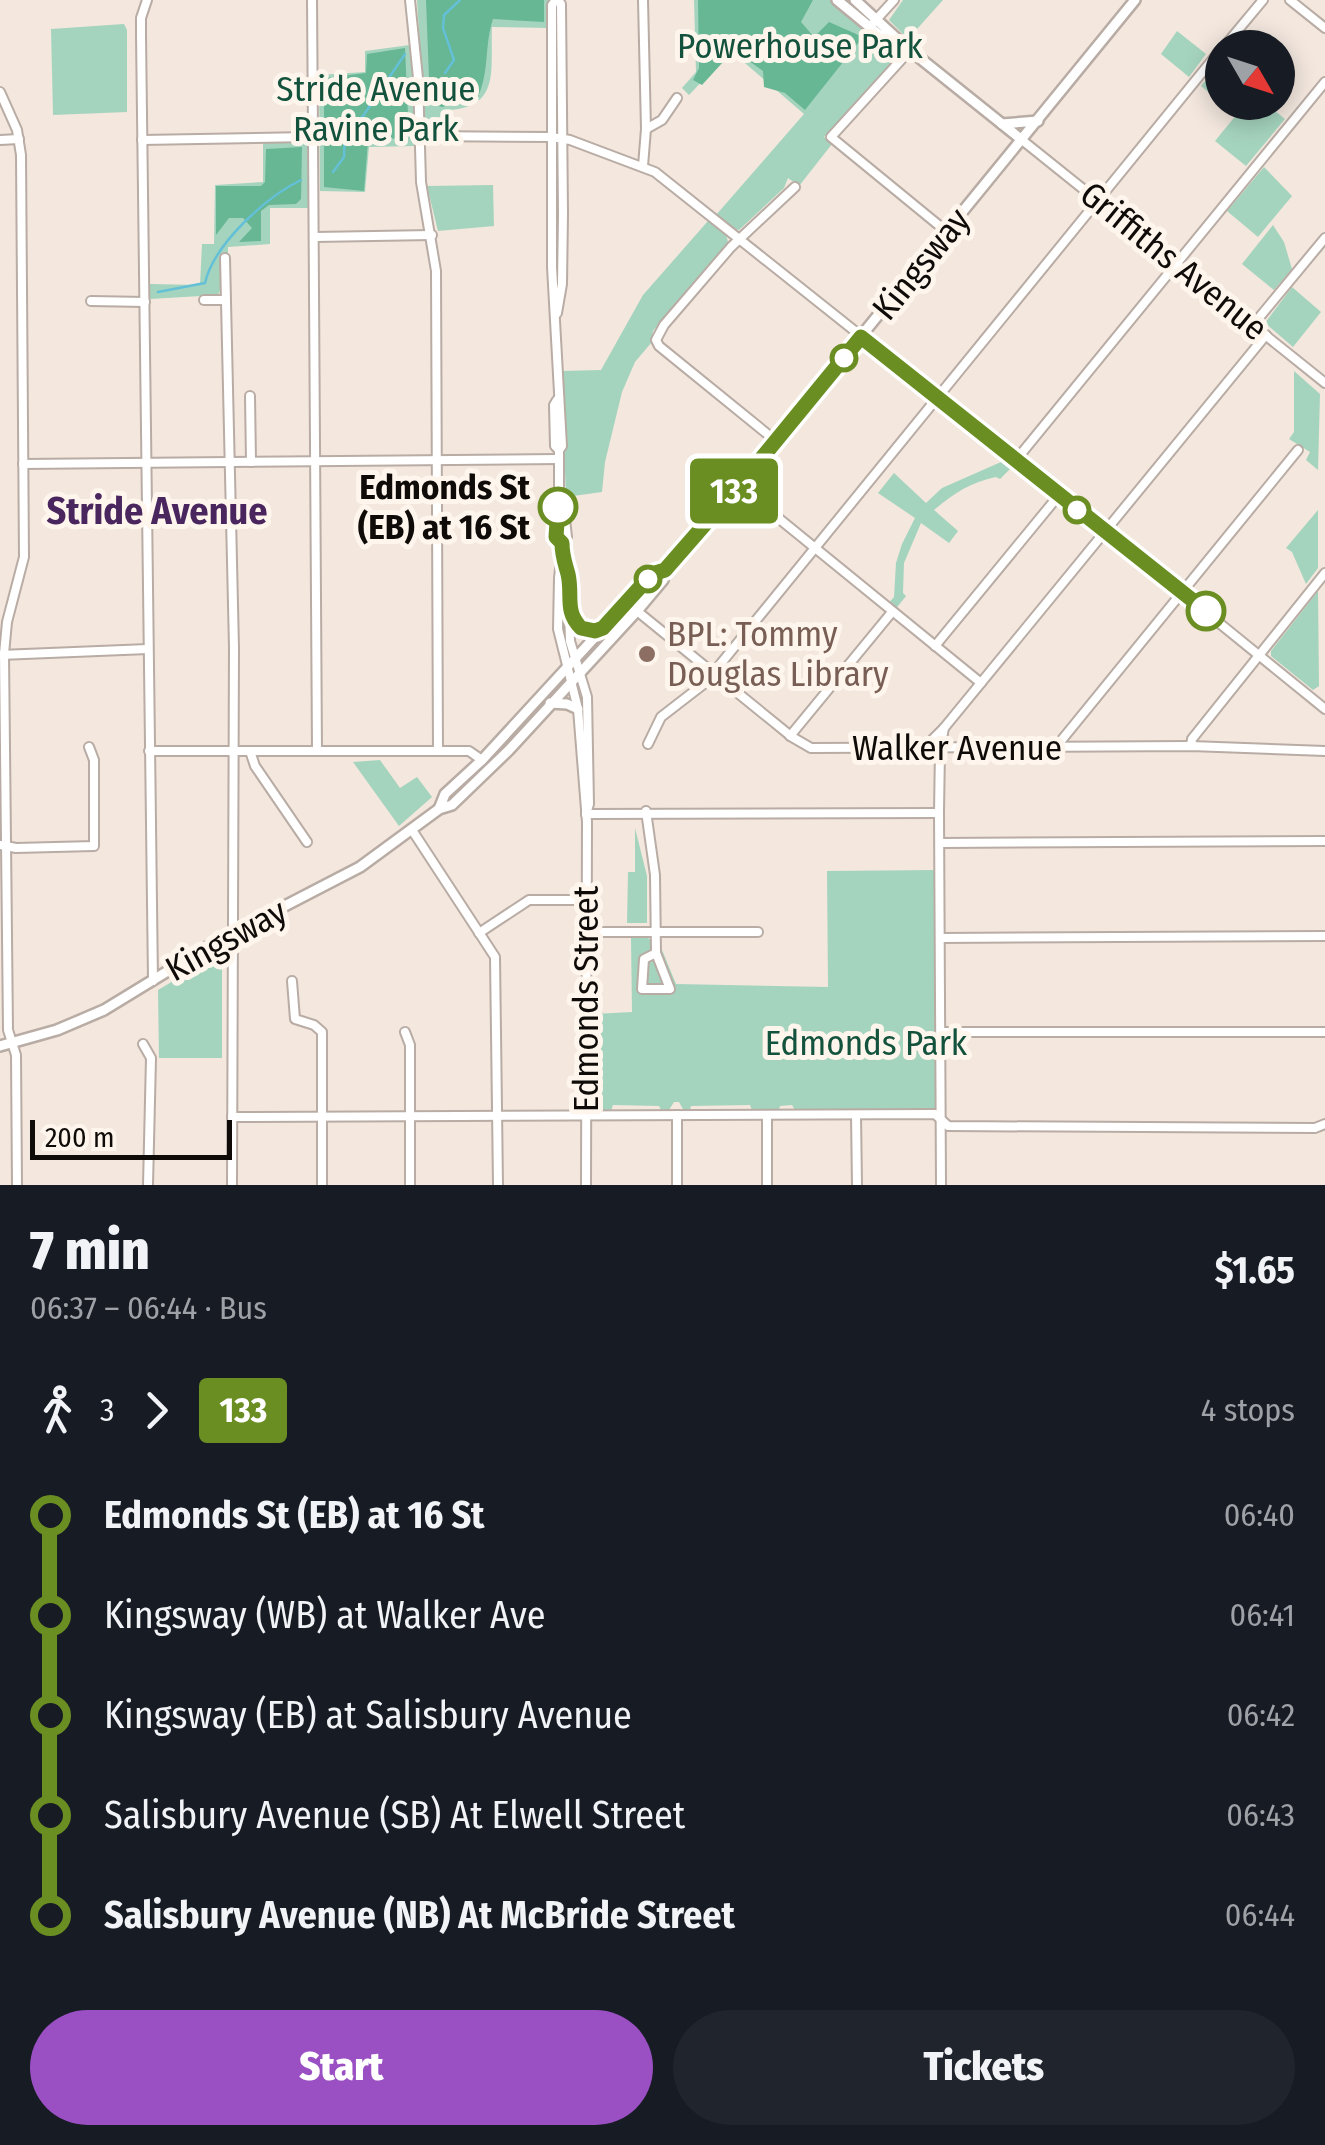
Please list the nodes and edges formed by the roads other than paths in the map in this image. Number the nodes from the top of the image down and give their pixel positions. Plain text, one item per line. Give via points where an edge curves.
1 (147, 0) edge
2 (312, 0) edge
3 (410, 0) edge
4 (557, 0) edge
5 (642, 0) edge
6 (837, 0) edge
7 (856, 0) edge
8 (894, 0) edge
9 (1135, 0) edge
10 (1263, 0) edge
11 (1290, 0) edge
12 (878, 18) junction
13 (870, 27) junction
14 (1325, 28) edge
15 (1238, 30) edge
16 (908, 48) junction
17 (1205, 70) edge
18 (1325, 82) edge
19 (0, 92) edge
20 (677, 98) dead end
21 (1038, 121) junction
22 (1002, 124) junction
23 (646, 128) junction
24 (311, 136) junction
25 (419, 136) junction
26 (551, 136) junction
27 (562, 138) junction
28 (19, 139) junction
29 (0, 140) edge
30 (142, 140) junction
31 (1022, 140) junction
32 (642, 166) junction
33 (795, 187) dead end
34 (1098, 200) junction
35 (947, 232) junction
36 (432, 236) junction
37 (315, 237) junction
38 (1325, 238) edge
39 (740, 240) junction
40 (225, 258) dead end
41 (1175, 263) junction
42 (204, 300) dead end
43 (224, 300) junction
44 (90, 302) dead end
45 (145, 302) junction
46 (557, 312) junction
47 (1253, 324) junction
48 (1266, 334) junction
49 (861, 337) junction
50 (1325, 383) edge
51 (250, 396) dead end
52 (938, 398) junction
53 (776, 441) junction
54 (1298, 450) dead end
55 (558, 455) junction
56 (438, 460) junction
57 (1016, 460) junction
58 (316, 461) junction
59 (251, 462) junction
60 (229, 463) junction
61 (23, 464) junction
62 (146, 464) junction
63 (739, 486) junction
64 (1059, 495) junction
65 (1104, 532) junction
66 (816, 548) junction
67 (562, 563) junction
68 (665, 570) junction
69 (1325, 573) edge
70 (1183, 592) junction
71 (637, 611) junction
72 (892, 612) junction
73 (569, 613) junction
74 (603, 628) junction
75 (935, 646) junction
76 (148, 649) junction
77 (2, 654) edge
78 (1259, 655) junction
79 (571, 663) junction
80 (713, 673) junction
81 (576, 676) junction
82 (981, 684) junction
83 (550, 704) junction
84 (1325, 709) edge
85 (578, 710) junction
86 (944, 728) junction
87 (790, 736) junction
88 (648, 744) dead end
89 (1192, 746) junction
90 (89, 747) dead end
91 (1056, 748) junction
92 (923, 749) junction
93 (940, 749) junction
94 (232, 750) junction
95 (149, 751) junction
96 (250, 751) junction
97 (317, 751) junction
98 (438, 751) junction
99 (1325, 751) edge
100 (482, 760) junction
101 (439, 808) junction
102 (646, 812) junction
103 (939, 813) junction
104 (586, 814) junction
105 (412, 830) junction
106 (1325, 841) edge
107 (307, 842) dead end
108 (940, 844) junction
109 (3, 846) edge
110 (587, 900) junction
111 (586, 932) junction
112 (657, 932) junction
113 (758, 932) dead end
114 (479, 933) junction
115 (232, 934) junction
116 (1325, 936) edge
117 (940, 938) junction
118 (656, 953) junction
119 (153, 981) junction
120 (292, 981) dead end
121 (406, 1032) dead end
122 (942, 1032) junction
123 (1325, 1032) edge
124 (6, 1044) edge
125 (143, 1044) dead end
126 (677, 1114) junction
127 (586, 1115) junction
128 (856, 1115) junction
129 (232, 1116) junction
130 (322, 1116) junction
131 (410, 1116) junction
132 (498, 1116) junction
133 (766, 1116) junction
134 (942, 1121) junction
135 (1325, 1124) edge
136 (17, 1185) edge
137 (148, 1185) edge
138 (232, 1185) edge
139 (322, 1185) edge
140 (410, 1185) edge
141 (498, 1185) edge
142 (586, 1185) edge
143 (678, 1185) edge
144 (767, 1185) edge
145 (857, 1185) edge
146 (941, 1185) edge

1 - 30 street via 141,18
2 - 24 street
3 - 25 street
4 - 26 street, Edmonds Street
4 - 27 street, Edmonds Street
5 - 23 street
6 - 13 main road
7 - 12 main road
8 - 12 street
9 - 21 main road, Kingsway
10 - 15 street
11 - 14 street
12 - 13 street
12 - 16 main road
13 - 16 main road
16 - 22 main road
16 - 35 street via 831,137
17 - 34 street
18 - 41 street
19 - 28 street
20 - 23 street via 662,120
21 - 22 main road
21 - 31 main road, Kingsway
22 - 31 main road
23 - 32 street
24 - 30 street
24 - 37 street
25 - 26 street
25 - 36 street
26 - 27 street
26 - 46 street, Edmonds Street
27 - 32 street
27 - 46 street, Edmonds Street
28 - 29 street
28 - 61 street
30 - 45 street
31 - 34 street, Griffiths Avenue
31 - 35 main road, Kingsway
32 - 39 street
33 - 39 street
34 - 41 street, Griffiths Avenue
34 - 52 street
35 - 49 main road, Kingsway
36 - 37 street
36 - 56 street
37 - 58 street
38 - 47 street
39 - 49 street
39 - 53 street via 656,340
40 - 43 street
41 - 47 street, Griffiths Avenue
41 - 57 street
42 - 43 street
43 - 60 street
44 - 45 street
45 - 62 street
46 - 55 street, Edmonds Street
47 - 48 street, Griffiths Avenue
48 - 50 street, Griffiths Avenue
48 - 65 street
49 - 52 street
49 - 53 main road, Kingsway
51 - 59 street
52 - 57 street
52 - 66 street
53 - 63 main road, Kingsway
54 - 70 street
55 - 56 street
55 - 67 street, Edmonds Street via 555,513
56 - 58 street
56 - 98 street
57 - 64 street
58 - 59 street
58 - 97 street
59 - 60 street
60 - 62 street
60 - 94 street
61 - 62 street
61 - 77 street via 24,558
62 - 76 street
63 - 66 street
63 - 68 main road, Kingsway
64 - 65 street
64 - 75 street
65 - 70 street
65 - 82 street
66 - 72 street
66 - 80 street
67 - 73 street, Edmonds Street
67 - 79 street, Edmonds Street via 558,629
68 - 71 main road, Kingsway
68 - 74 main road, Kingsway via 652,574
69 - 78 street
70 - 78 street
70 - 91 street
71 - 80 street, Walker Avenue
71 - 81 main road, Kingsway
72 - 75 street
72 - 87 street
73 - 74 main road via 581,628
73 - 79 street, Edmonds Street
74 - 79 main road, Kingsway
75 - 82 street
76 - 77 street
76 - 95 street
77 - 109 street
78 - 84 street
78 - 89 street
79 - 81 street, Edmonds Street
79 - 100 main road, Kingsway
80 - 87 street, Walker Avenue
80 - 88 street via 661,717
81 - 83 main road, Kingsway
81 - 85 street, Edmonds Street
81 - 104 street, Edmonds Street via 588,712
82 - 86 street
83 - 85 main road
83 - 101 main road, Kingsway via 489,771 452,805
85 - 104 street, Edmonds Street
86 - 92 street
86 - 93 street
87 - 92 street, Walker Avenue via 816,749
89 - 91 street, Walker Avenue
89 - 99 street, Walker Avenue
90 - 109 street via 94,846
91 - 93 street, Walker Avenue
92 - 93 street, Walker Avenue
93 - 103 street
94 - 95 street
94 - 96 street
94 - 115 street
95 - 119 street
96 - 97 street
96 - 107 street
97 - 98 street
98 - 100 street via 469,750
100 - 101 main road, Kingsway
101 - 105 main road, Kingsway
102 - 103 street
102 - 104 street
102 - 112 street
103 - 108 street
104 - 110 street, Edmonds Street
105 - 114 street
105 - 115 main road, Kingsway via 333,883
106 - 108 street
108 - 117 street
109 - 124 street
110 - 111 street, Edmonds Street
110 - 114 street via 529,900
111 - 112 street
111 - 127 street, Edmonds Street
112 - 113 street
112 - 118 street
114 - 132 street via 495,957
115 - 119 main road, Kingsway
115 - 129 street
116 - 117 street
117 - 122 street
118 - 118 street via 644,960 642,989 670,989
119 - 124 main road, Kingsway via 78,1022
120 - 130 street via 294,1018 322,1032
121 - 131 street
122 - 123 street
122 - 134 street
124 - 136 street via 16,1056
125 - 137 street via 151,1058
126 - 127 street
126 - 133 street
126 - 143 street
127 - 132 street
127 - 142 street, Edmonds Street
128 - 133 street
128 - 134 street via 935,1114
128 - 145 street
129 - 130 street
129 - 138 street
130 - 131 street
130 - 139 street
131 - 132 street
131 - 140 street
132 - 141 street
133 - 144 street
134 - 135 street
134 - 146 street

